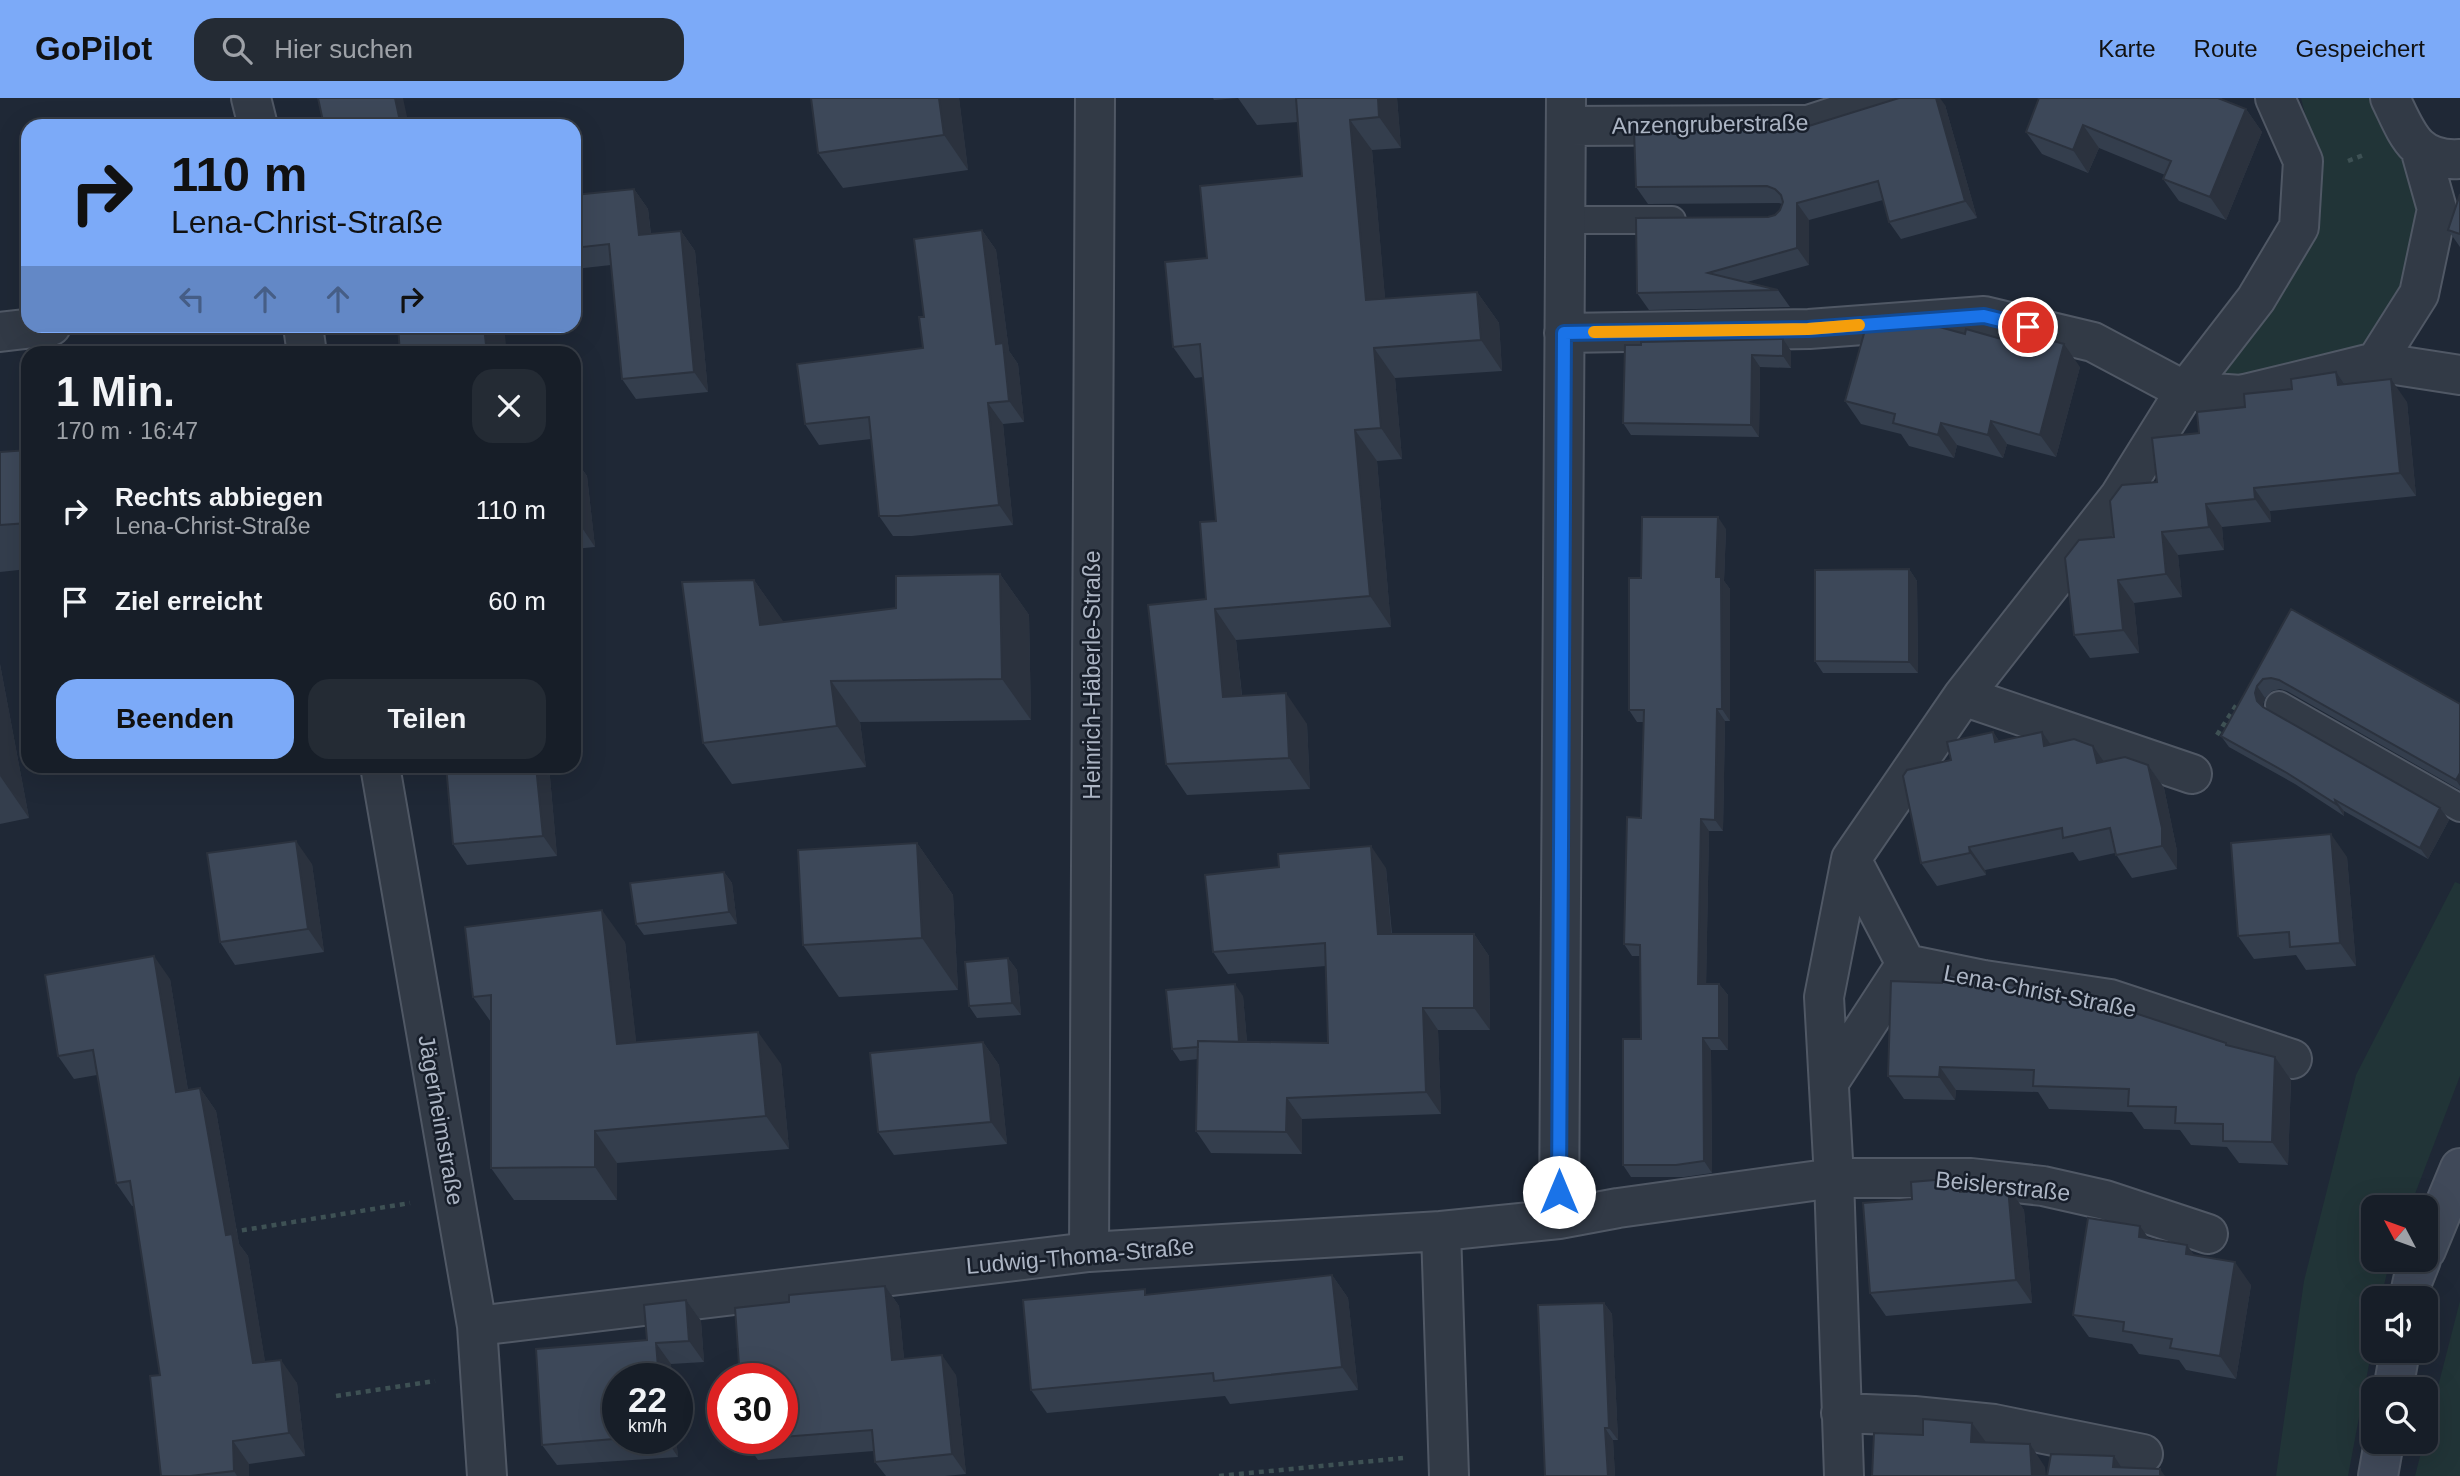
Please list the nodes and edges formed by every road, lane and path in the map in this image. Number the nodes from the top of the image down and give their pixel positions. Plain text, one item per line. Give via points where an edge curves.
1 (251, 98) edge
2 (1094, 98) edge
3 (1892, 98) edge
4 (2275, 98) edge
5 (2390, 98) edge
6 (1566, 112) edge
7 (256, 119) edge
8 (2416, 144) junction
9 (2460, 159) edge
10 (2302, 179) junction
11 (1566, 220) junction
12 (1696, 220) edge
13 (21, 330) edge
14 (0, 332) edge
15 (1564, 333) junction
16 (2376, 362) junction
17 (2460, 375) edge
18 (2185, 391) junction
19 (1963, 696) junction
20 (2279, 705) joint
21 (381, 773) edge
22 (2192, 774) joint
23 (2460, 808) edge
24 (1851, 859) junction
25 (1906, 964) junction
26 (2292, 1059) dead end
27 (1829, 1082) junction
28 (2460, 1168) edge
29 (1834, 1178) junction
30 (454, 1196) junction
31 (1559, 1219) junction
32 (2438, 1221) edge
33 (1441, 1231) junction
34 (230, 1232) edge
35 (2208, 1234) dead end
36 (1089, 1252) junction
37 (477, 1326) junction
38 (480, 1375) junction
39 (336, 1396) dead end
40 (1841, 1413) junction
41 (2143, 1454) dead end
42 (2382, 1454) edge
43 (1448, 1465) edge
44 (486, 1476) edge
45 (1219, 1476) edge
46 (1844, 1476) edge
47 (2378, 1476) edge

1 - 7 street
2 - 36 street, Heinrich-Häberle-Straße
3 - 6 street, Anzengruberstraße via 1808,125
4 - 10 street via 2303,161
5 - 8 street
6 - 11 street, Anzengruberstraße
8 - 9 street via 2443,160
8 - 10 path
8 - 16 street via 2437,209 2419,294
10 - 18 street via 2299,226 2256,299
11 - 12 lane
11 - 15 street, Anzengruberstraße
13 - 14 street
15 - 18 street via 1808,329 1984,316 2093,342
15 - 31 street, Anzengruberstraße
16 - 17 street
16 - 18 street via 2241,395
18 - 19 street via 2119,498
19 - 22 street
19 - 24 street
20 - 22 path via 2247,689
20 - 23 lane
21 - 30 street, Jägerheimstraße
24 - 25 street
24 - 27 street via 1824,997
25 - 26 street, Lena-Christ-Straße via 1984,981 2110,999
25 - 27 street
27 - 29 street
28 - 32 street
29 - 31 street, Beislerstraße
29 - 35 street, Beislerstraße via 1970,1178 2043,1186 2105,1200
29 - 40 street
30 - 34 path
30 - 37 street, Jägerheimstraße
31 - 33 street
33 - 36 street, Ludwig-Thoma-Straße
33 - 43 street
36 - 37 street, Ludwig-Thoma-Straße
37 - 38 street, Jägerheimstraße
38 - 39 path
38 - 44 street, Jägerheimstraße
40 - 41 street via 1994,1423
40 - 46 street
42 - 47 street
43 - 45 path

